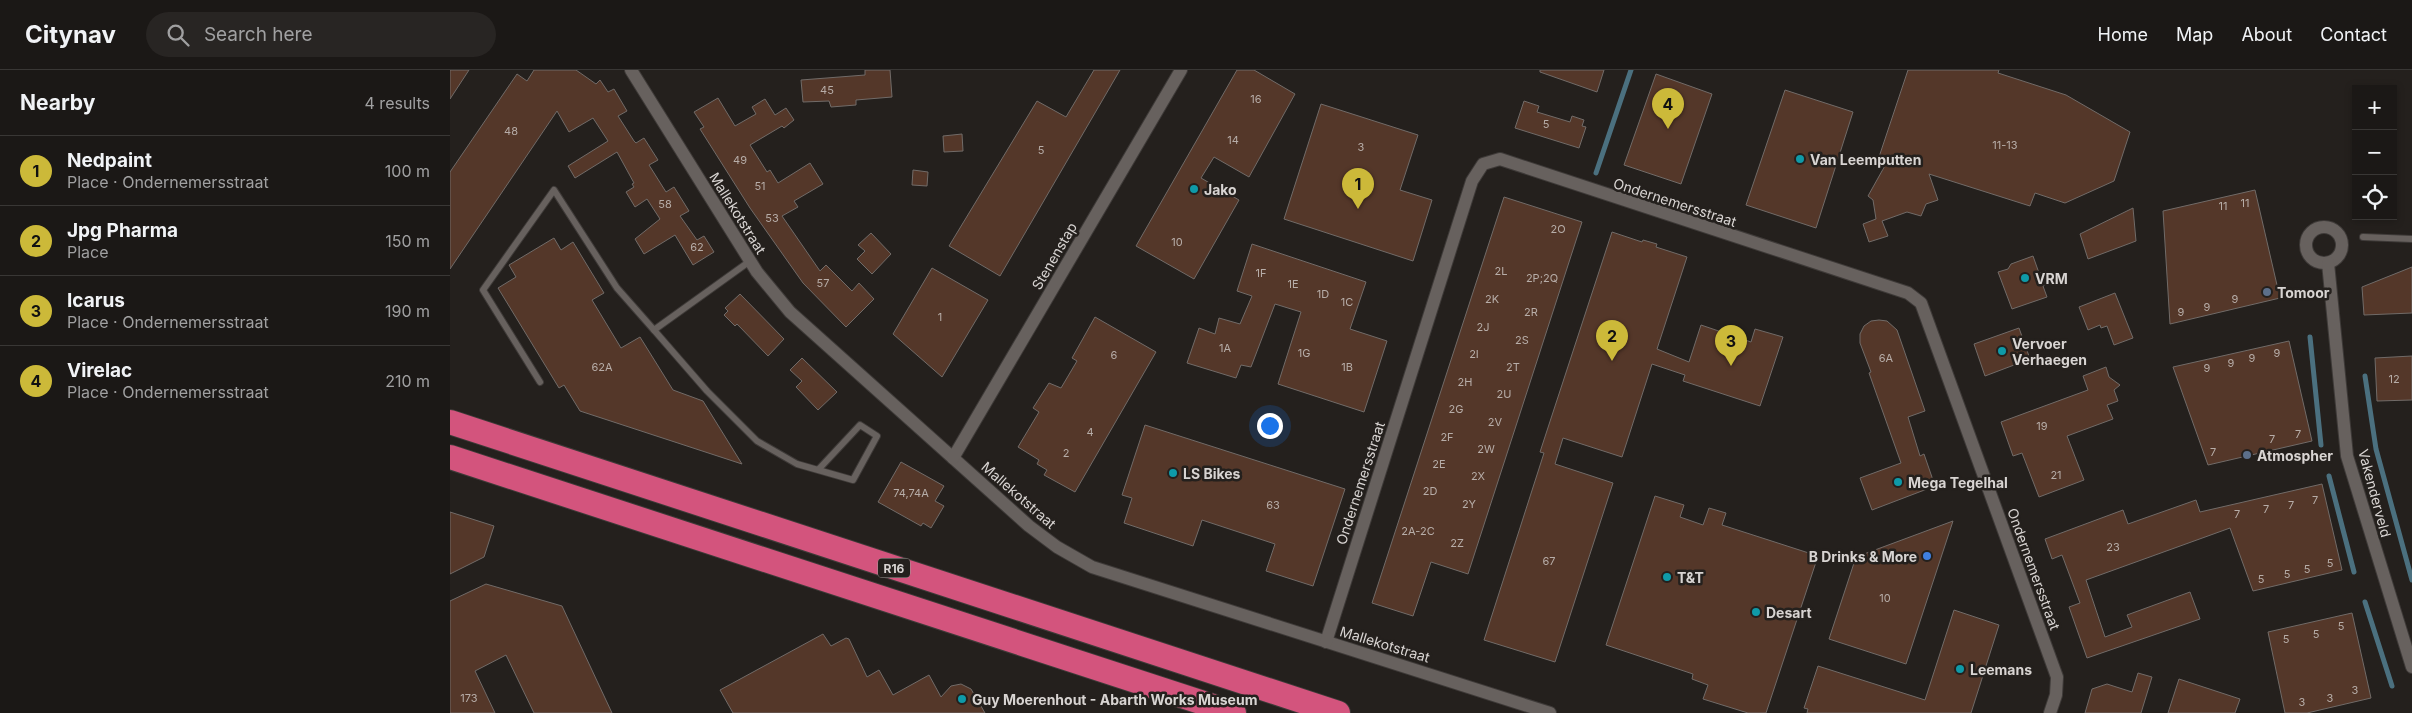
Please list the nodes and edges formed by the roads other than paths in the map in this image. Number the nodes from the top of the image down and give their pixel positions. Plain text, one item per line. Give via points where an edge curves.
1 (631, 70) edge
2 (1181, 70) edge
3 (2363, 237) dead end
4 (2412, 239) edge
5 (750, 261) junction
6 (2328, 263) dead end
7 (654, 330) junction
8 (540, 382) dead end
9 (450, 422) edge
10 (450, 457) edge
11 (953, 458) junction
12 (818, 470) junction
13 (1326, 642) junction
14 (2412, 667) edge
15 (1234, 713) edge
16 (1338, 713) edge
17 (1550, 713) edge
18 (2050, 713) edge

1 - 5 street, Mallekotstraat
2 - 11 street, Stenenstap
3 - 4 lane
5 - 7 lane
5 - 11 street, Mallekotstraat via 790,312
6 - 14 street, Vakenderveld via 2348,456
7 - 8 lane via 616,288 554,190 482,290
7 - 12 lane via 756,441 796,464
9 - 16 highway, R16
10 - 15 highway, R16
11 - 13 street, Mallekotstraat via 1029,526 1092,567
12 - 12 lane via 860,425 877,436 853,480
13 - 17 street, Mallekotstraat
13 - 18 street, Ondernemersstraat via 1472,180 1482,164 1500,159 1908,293 1921,303 2057,677

